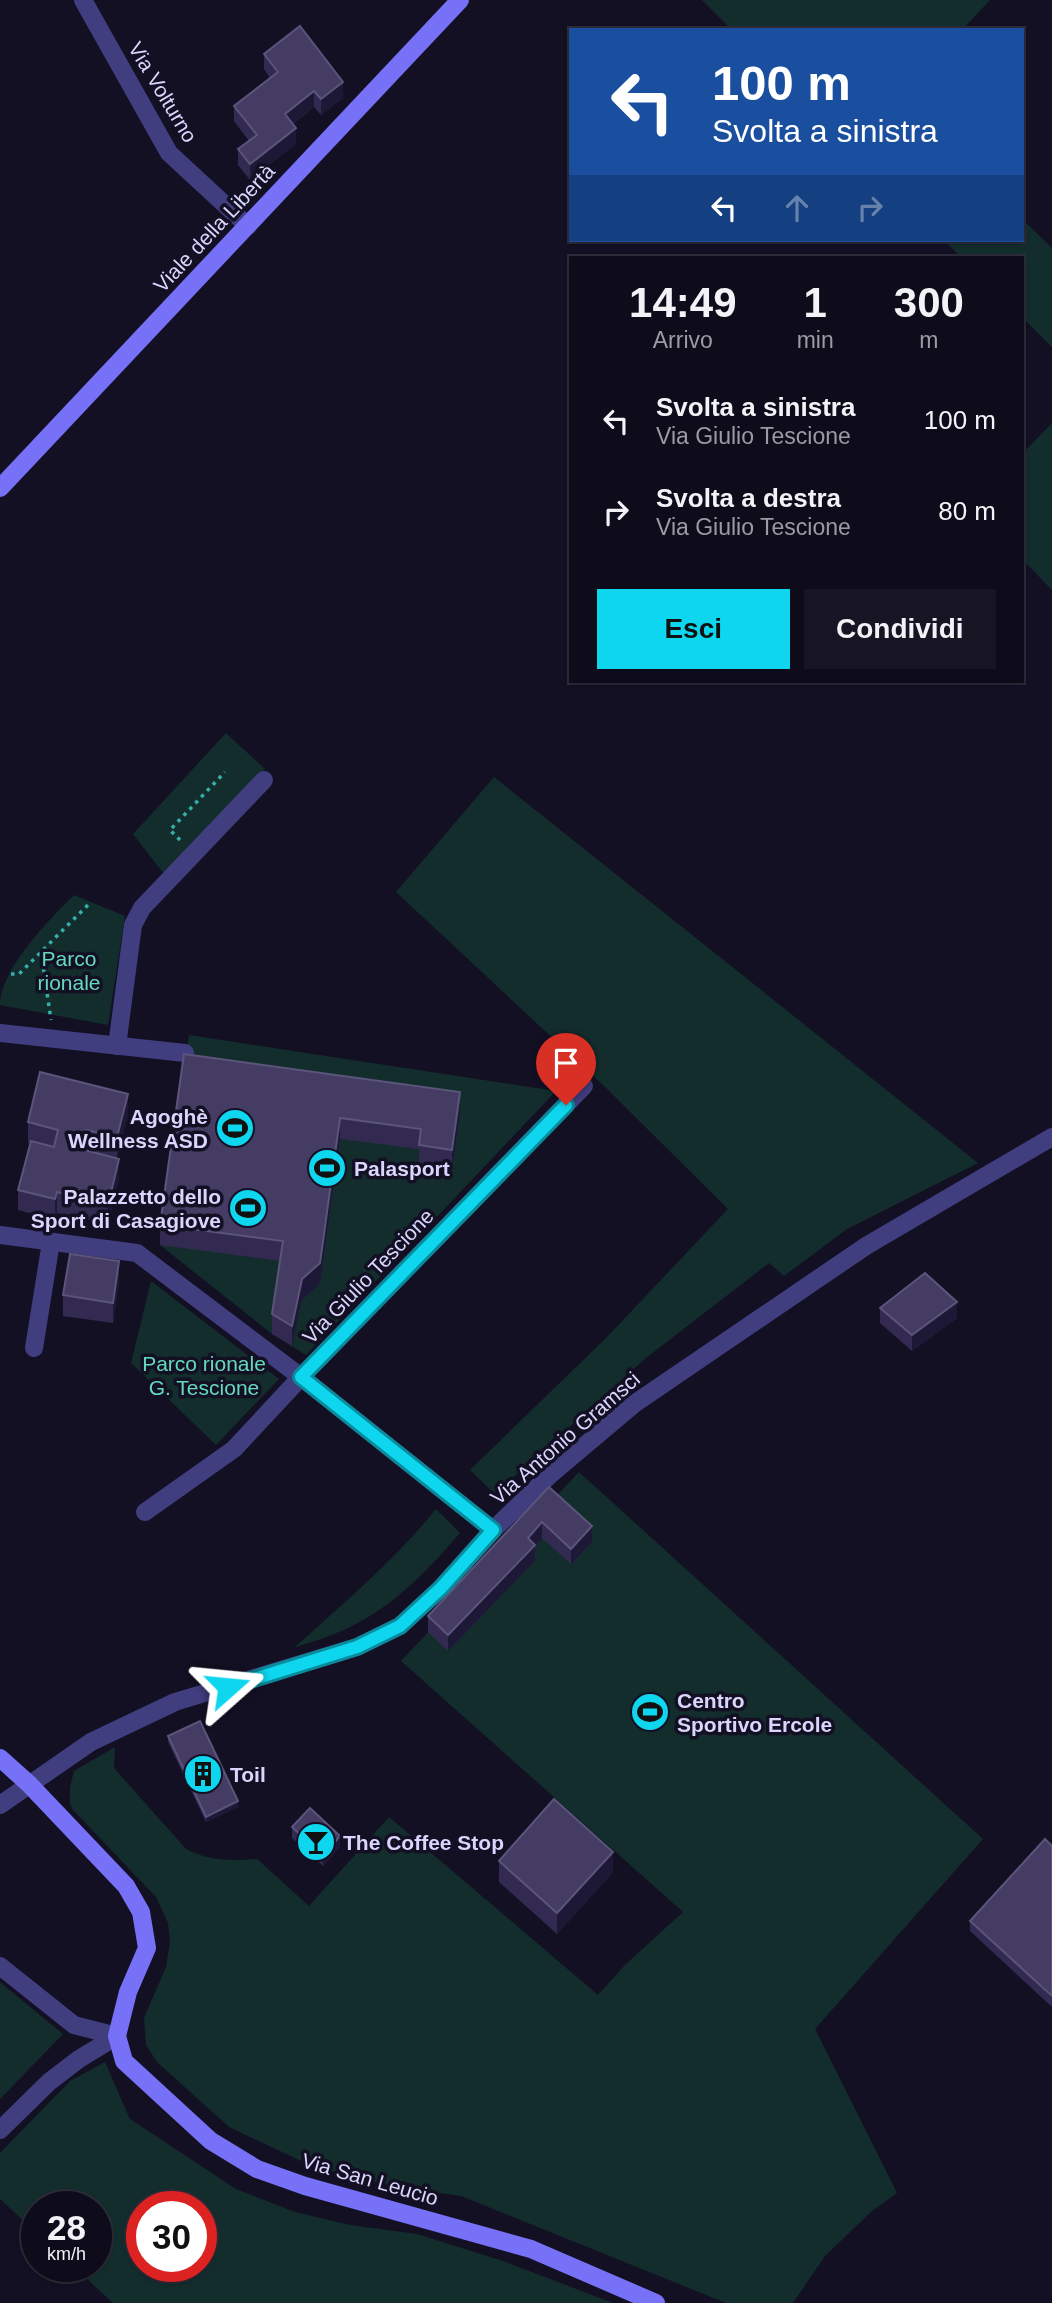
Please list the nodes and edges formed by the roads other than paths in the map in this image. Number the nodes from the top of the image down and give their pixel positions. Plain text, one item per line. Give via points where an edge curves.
1 (83, 0) edge
2 (460, 0) edge
3 (248, 226) junction
4 (0, 488) edge
5 (264, 780) dead end
6 (0, 1033) edge
7 (117, 1046) junction
8 (185, 1053) edge
9 (584, 1086) dead end
10 (1052, 1137) edge
11 (0, 1235) edge
12 (51, 1242) junction
13 (34, 1348) dead end
14 (301, 1377) junction
15 (145, 1512) dead end
16 (493, 1530) junction
17 (0, 1758) edge
18 (29, 1784) junction
19 (0, 1805) edge
20 (0, 1966) edge
21 (117, 2036) junction
22 (0, 2130) edge
23 (656, 2303) edge

1 - 3 street, Via Volturno via 169,153
2 - 3 street, Viale della Libertà
3 - 4 street, Viale della Libertà
5 - 7 street via 142,908 133,925
6 - 7 street
7 - 8 street
9 - 14 street, Via Giulio Tescione
10 - 16 street, Via Antonio Gramsci via 866,1246 634,1404
11 - 12 street, Via Giulio Tescione
12 - 13 street
12 - 14 street, Via Giulio Tescione via 137,1253
14 - 15 street, Via Giulio Tescione via 234,1448
14 - 16 street, Via Giulio Tescione
16 - 18 street, Via Antonio Gramsci via 400,1626 357,1647 175,1702 91,1742
17 - 18 street
18 - 19 street, Via Antonio Gramsci
18 - 21 street via 127,1886 141,1912 147,1948 128,1992
20 - 21 street via 74,2025
21 - 22 street via 49,2082
21 - 23 street, Via San Leucio via 124,2061 211,2141 257,2168 305,2186 531,2249

